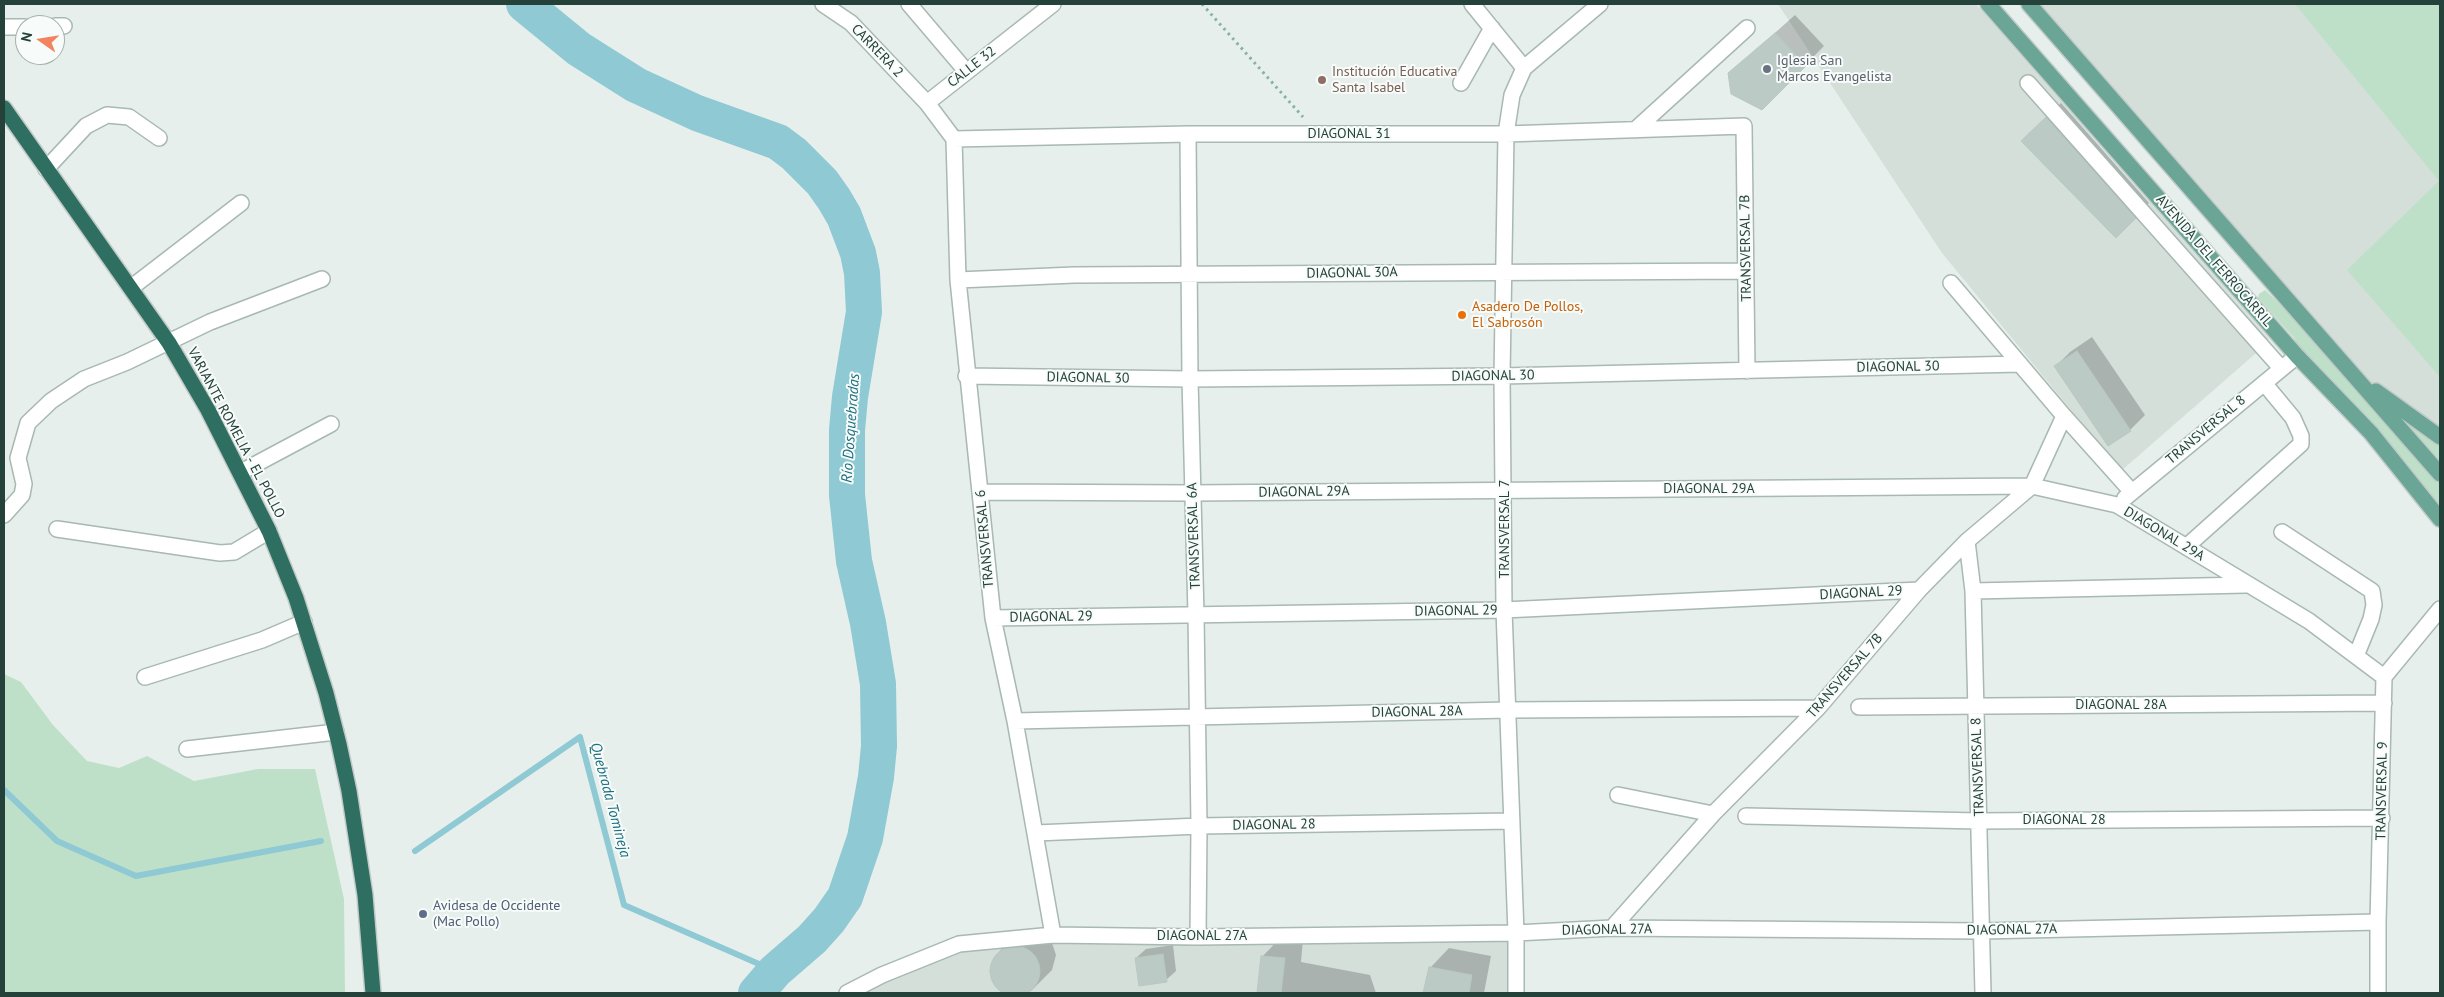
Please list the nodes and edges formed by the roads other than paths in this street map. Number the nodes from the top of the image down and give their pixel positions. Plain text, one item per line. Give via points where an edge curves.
1 (823, 4) edge
2 (909, 4) edge
3 (1053, 4) edge
4 (1472, 4) edge
5 (1600, 4) edge
6 (1988, 4) edge
7 (2029, 4) edge
8 (1492, 28) junction
9 (1747, 28) dead end
10 (1524, 68) junction
11 (966, 72) junction
12 (1461, 83) dead end
13 (2028, 83) dead end
14 (927, 103) junction
15 (4, 108) edge
16 (1744, 126) joint
17 (1635, 130) junction
18 (1188, 134) junction
19 (1506, 134) junction
20 (159, 138) dead end
21 (954, 139) junction
22 (46, 169) junction
23 (241, 203) dead end
24 (1504, 271) junction
25 (1746, 271) junction
26 (1189, 275) junction
27 (322, 279) dead end
28 (958, 280) junction
29 (1951, 283) dead end
30 (132, 287) junction
31 (169, 343) junction
32 (2297, 356) junction
33 (2020, 364) junction
34 (2281, 368) junction
35 (1747, 371) junction
36 (966, 376) junction
37 (1502, 376) junction
38 (1190, 379) junction
39 (2358, 379) junction
40 (2264, 383) junction
41 (2064, 416) junction
42 (330, 424) dead end
43 (2440, 437) edge
44 (240, 472) junction
45 (2440, 474) edge
46 (2032, 486) junction
47 (1505, 490) junction
48 (981, 492) junction
49 (2132, 492) junction
50 (1192, 493) junction
51 (2117, 506) junction
52 (4, 515) edge
53 (2440, 519) edge
54 (57, 529) dead end
55 (269, 531) junction
56 (2282, 532) dead end
57 (1967, 541) junction
58 (2186, 547) junction
59 (2246, 585) junction
60 (1919, 590) junction
61 (1973, 591) junction
62 (2440, 609) edge
63 (1504, 610) junction
64 (1196, 615) junction
65 (993, 618) junction
66 (304, 622) junction
67 (2356, 656) junction
68 (2384, 677) junction
69 (145, 678) dead end
70 (2384, 703) junction
71 (1976, 706) junction
72 (1859, 707) dead end
73 (1818, 708) junction
74 (1508, 710) junction
75 (1198, 717) junction
76 (1015, 721) junction
77 (336, 732) junction
78 (187, 749) dead end
79 (1618, 795) dead end
80 (1713, 814) junction
81 (1746, 816) dead end
82 (2382, 818) junction
83 (1512, 821) junction
84 (1979, 821) junction
85 (1199, 826) junction
86 (1036, 832) junction
87 (2378, 922) junction
88 (1612, 928) junction
89 (1982, 931) junction
90 (1516, 933) junction
91 (1053, 935) junction
92 (1198, 937) junction
93 (373, 993) edge
94 (848, 993) edge
95 (1516, 993) edge
96 (1983, 993) edge
97 (2378, 993) edge

1 - 14 street, CARRERA 2 via 851,23
2 - 11 street
3 - 11 street, CALLE 32
4 - 8 street
5 - 10 street
6 - 32 main road, AVENIDA DEL FERROCARRIL
7 - 39 main road
8 - 10 street
8 - 12 street
9 - 17 street
10 - 19 street, TRANSVERSAL 7 via 1512,96
11 - 14 street, CALLE 32
13 - 34 street
14 - 21 street
15 - 22 highway, VARIANTE ROMELIA - EL POLLO
16 - 17 street, DIAGONAL 31
16 - 25 street, TRANSVERSAL 7B
17 - 19 street, DIAGONAL 31
18 - 19 street, DIAGONAL 31
18 - 21 street, DIAGONAL 31
18 - 26 street, TRANSVERSAL 6A
19 - 24 street, TRANSVERSAL 7
20 - 22 street via 129,117 107,115 86,126
21 - 28 street, TRANSVERSAL 6
22 - 30 highway, VARIANTE ROMELIA - EL POLLO
23 - 30 street
24 - 25 street, DIAGONAL 30A
24 - 26 street, DIAGONAL 30A
24 - 37 street, TRANSVERSAL 7
25 - 35 street, TRANSVERSAL 7B
26 - 28 street, DIAGONAL 30A
26 - 38 street, TRANSVERSAL 6A
27 - 31 street via 210,322
28 - 36 street, TRANSVERSAL 6
29 - 33 street
30 - 31 highway, VARIANTE ROMELIA - EL POLLO
31 - 44 highway, VARIANTE ROMELIA - EL POLLO
31 - 52 street via 84,379 51,401 28,423 18,458 24,484 22,495
32 - 34 street, TRANSVERSAL 8
32 - 53 main road, AVENIDA DEL FERROCARRIL via 2371,433
33 - 35 street, DIAGONAL 30
33 - 41 street
34 - 40 street, TRANSVERSAL 8
35 - 37 street, DIAGONAL 30
36 - 38 street, DIAGONAL 30
36 - 48 street, TRANSVERSAL 6
37 - 38 street, DIAGONAL 30
37 - 47 street, TRANSVERSAL 7
38 - 50 street, TRANSVERSAL 6A
39 - 43 main road
39 - 45 main road
40 - 49 street, TRANSVERSAL 8
40 - 58 street via 2293,418 2301,444
41 - 46 street, TRANSVERSAL 7B
41 - 49 street
42 - 44 street
44 - 55 highway, VARIANTE ROMELIA - EL POLLO
46 - 47 street, DIAGONAL 29A
46 - 51 street, DIAGONAL 29A
46 - 57 street, TRANSVERSAL 7B
47 - 50 street, DIAGONAL 29A
47 - 63 street, TRANSVERSAL 7
48 - 50 street, DIAGONAL 29A
48 - 65 street, TRANSVERSAL 6
49 - 51 street, TRANSVERSAL 8
50 - 64 street, TRANSVERSAL 6A
51 - 58 street, DIAGONAL 29A
54 - 55 street via 220,553 234,552
55 - 66 highway, VARIANTE ROMELIA - EL POLLO
56 - 67 street via 2372,590 2374,605 2371,619
57 - 60 street, TRANSVERSAL 7B
57 - 61 street, TRANSVERSAL 8
58 - 59 street, DIAGONAL 29A
59 - 61 street
59 - 67 street, DIAGONAL 29A via 2309,621
60 - 63 street, DIAGONAL 29
60 - 73 street, TRANSVERSAL 7B
61 - 71 street, TRANSVERSAL 8
62 - 68 street
63 - 64 street, DIAGONAL 29
63 - 74 street, TRANSVERSAL 7
64 - 65 street, DIAGONAL 29
64 - 75 street, TRANSVERSAL 6A
65 - 76 street, TRANSVERSAL 6
66 - 69 street via 262,640
66 - 77 highway, VARIANTE ROMELIA - EL POLLO
67 - 68 street, DIAGONAL 29A
68 - 70 street, TRANSVERSAL 9
70 - 71 street, DIAGONAL 28A
70 - 82 street, TRANSVERSAL 9
71 - 72 street, DIAGONAL 28A
71 - 84 street, TRANSVERSAL 8
73 - 74 street, DIAGONAL 28A
73 - 80 street, TRANSVERSAL 7B
74 - 75 street, DIAGONAL 28A
74 - 83 street, TRANSVERSAL 7
75 - 76 street, DIAGONAL 28A
75 - 85 street, TRANSVERSAL 6A
76 - 86 street, TRANSVERSAL 6
77 - 78 street
77 - 93 highway, VARIANTE ROMELIA - EL POLLO via 361,866
79 - 80 street
80 - 88 street, TRANSVERSAL 7B
81 - 84 street, DIAGONAL 28
82 - 84 street, DIAGONAL 28
82 - 87 street, TRANSVERSAL 9
83 - 85 street, DIAGONAL 28
83 - 90 street, TRANSVERSAL 7
84 - 89 street, TRANSVERSAL 8
85 - 86 street, DIAGONAL 28
85 - 92 street, TRANSVERSAL 6A
86 - 91 street, TRANSVERSAL 6
87 - 89 street, DIAGONAL 27A
87 - 97 street, TRANSVERSAL 9
88 - 89 street, DIAGONAL 27A
88 - 90 street, DIAGONAL 27A
89 - 96 street, TRANSVERSAL 8
90 - 92 street, DIAGONAL 27A
90 - 95 street, TRANSVERSAL 7
91 - 92 street, DIAGONAL 27A
91 - 94 street, DIAGONAL 27A via 959,944 882,975

